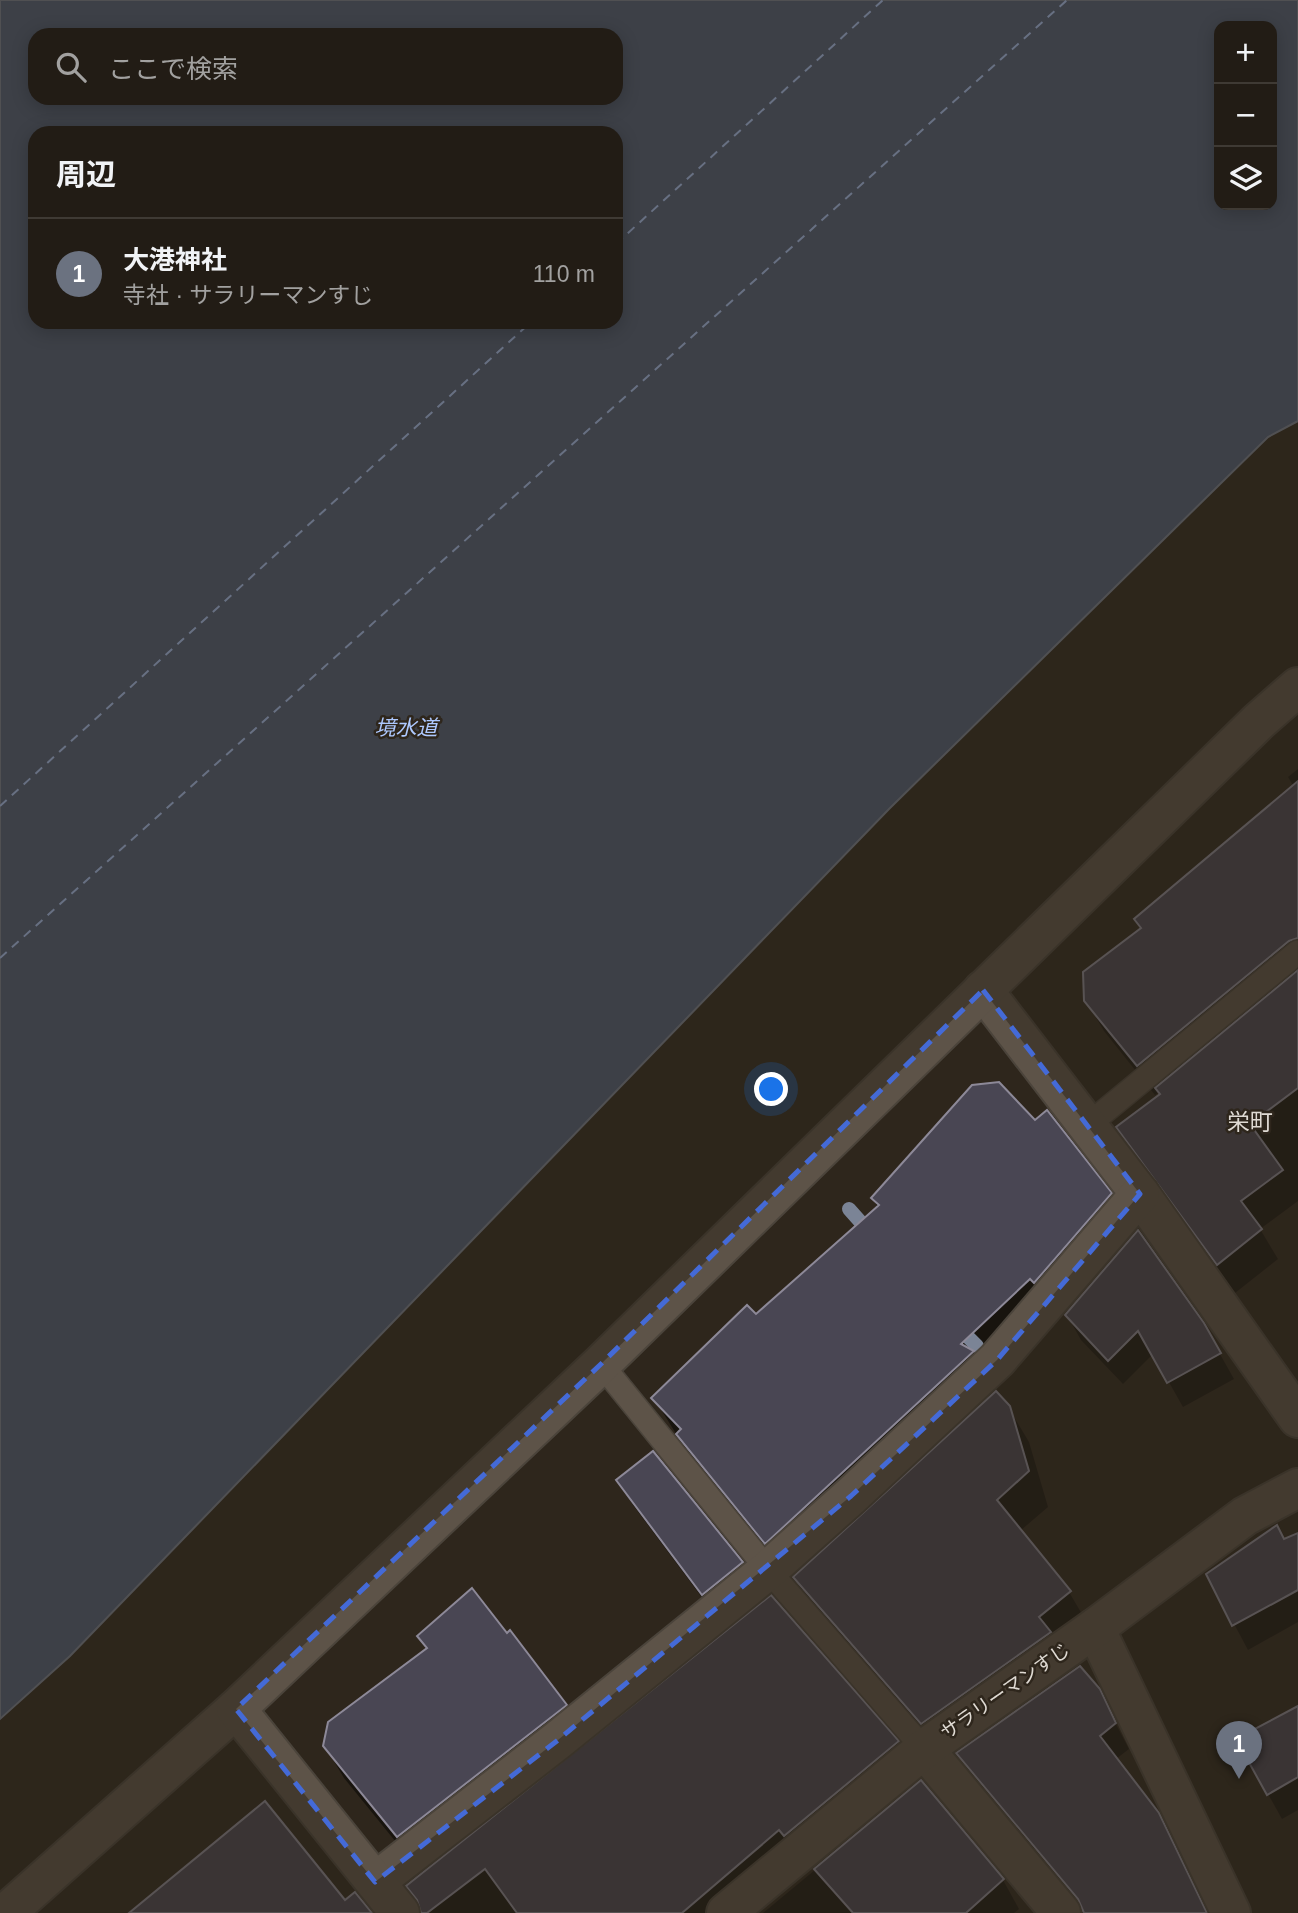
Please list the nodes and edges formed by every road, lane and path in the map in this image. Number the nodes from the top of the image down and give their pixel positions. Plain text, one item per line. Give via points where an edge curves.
1 (1298, 687) edge
2 (1298, 953) edge
3 (983, 990) junction
4 (1088, 1125) junction
5 (1140, 1194) junction
6 (601, 1364) junction
7 (1298, 1418) edge
8 (1298, 1488) edge
9 (768, 1570) junction
10 (1095, 1628) junction
11 (236, 1709) junction
12 (924, 1749) junction
13 (375, 1882) junction
14 (6, 1913) edge
15 (400, 1913) edge
16 (726, 1913) edge
17 (1061, 1913) edge
18 (1231, 1913) edge

1 - 3 street
2 - 4 lane
3 - 4 street
3 - 6 street
4 - 5 street
5 - 7 street
5 - 9 street via 997,1360
6 - 9 lane
6 - 11 street
8 - 10 street, サラリーマンすじ via 1245,1516
9 - 12 lane
9 - 13 street
10 - 12 street, サラリーマンすじ
10 - 18 street
11 - 13 street
11 - 14 street
12 - 16 street, サラリーマンすじ
12 - 17 street
13 - 15 street

